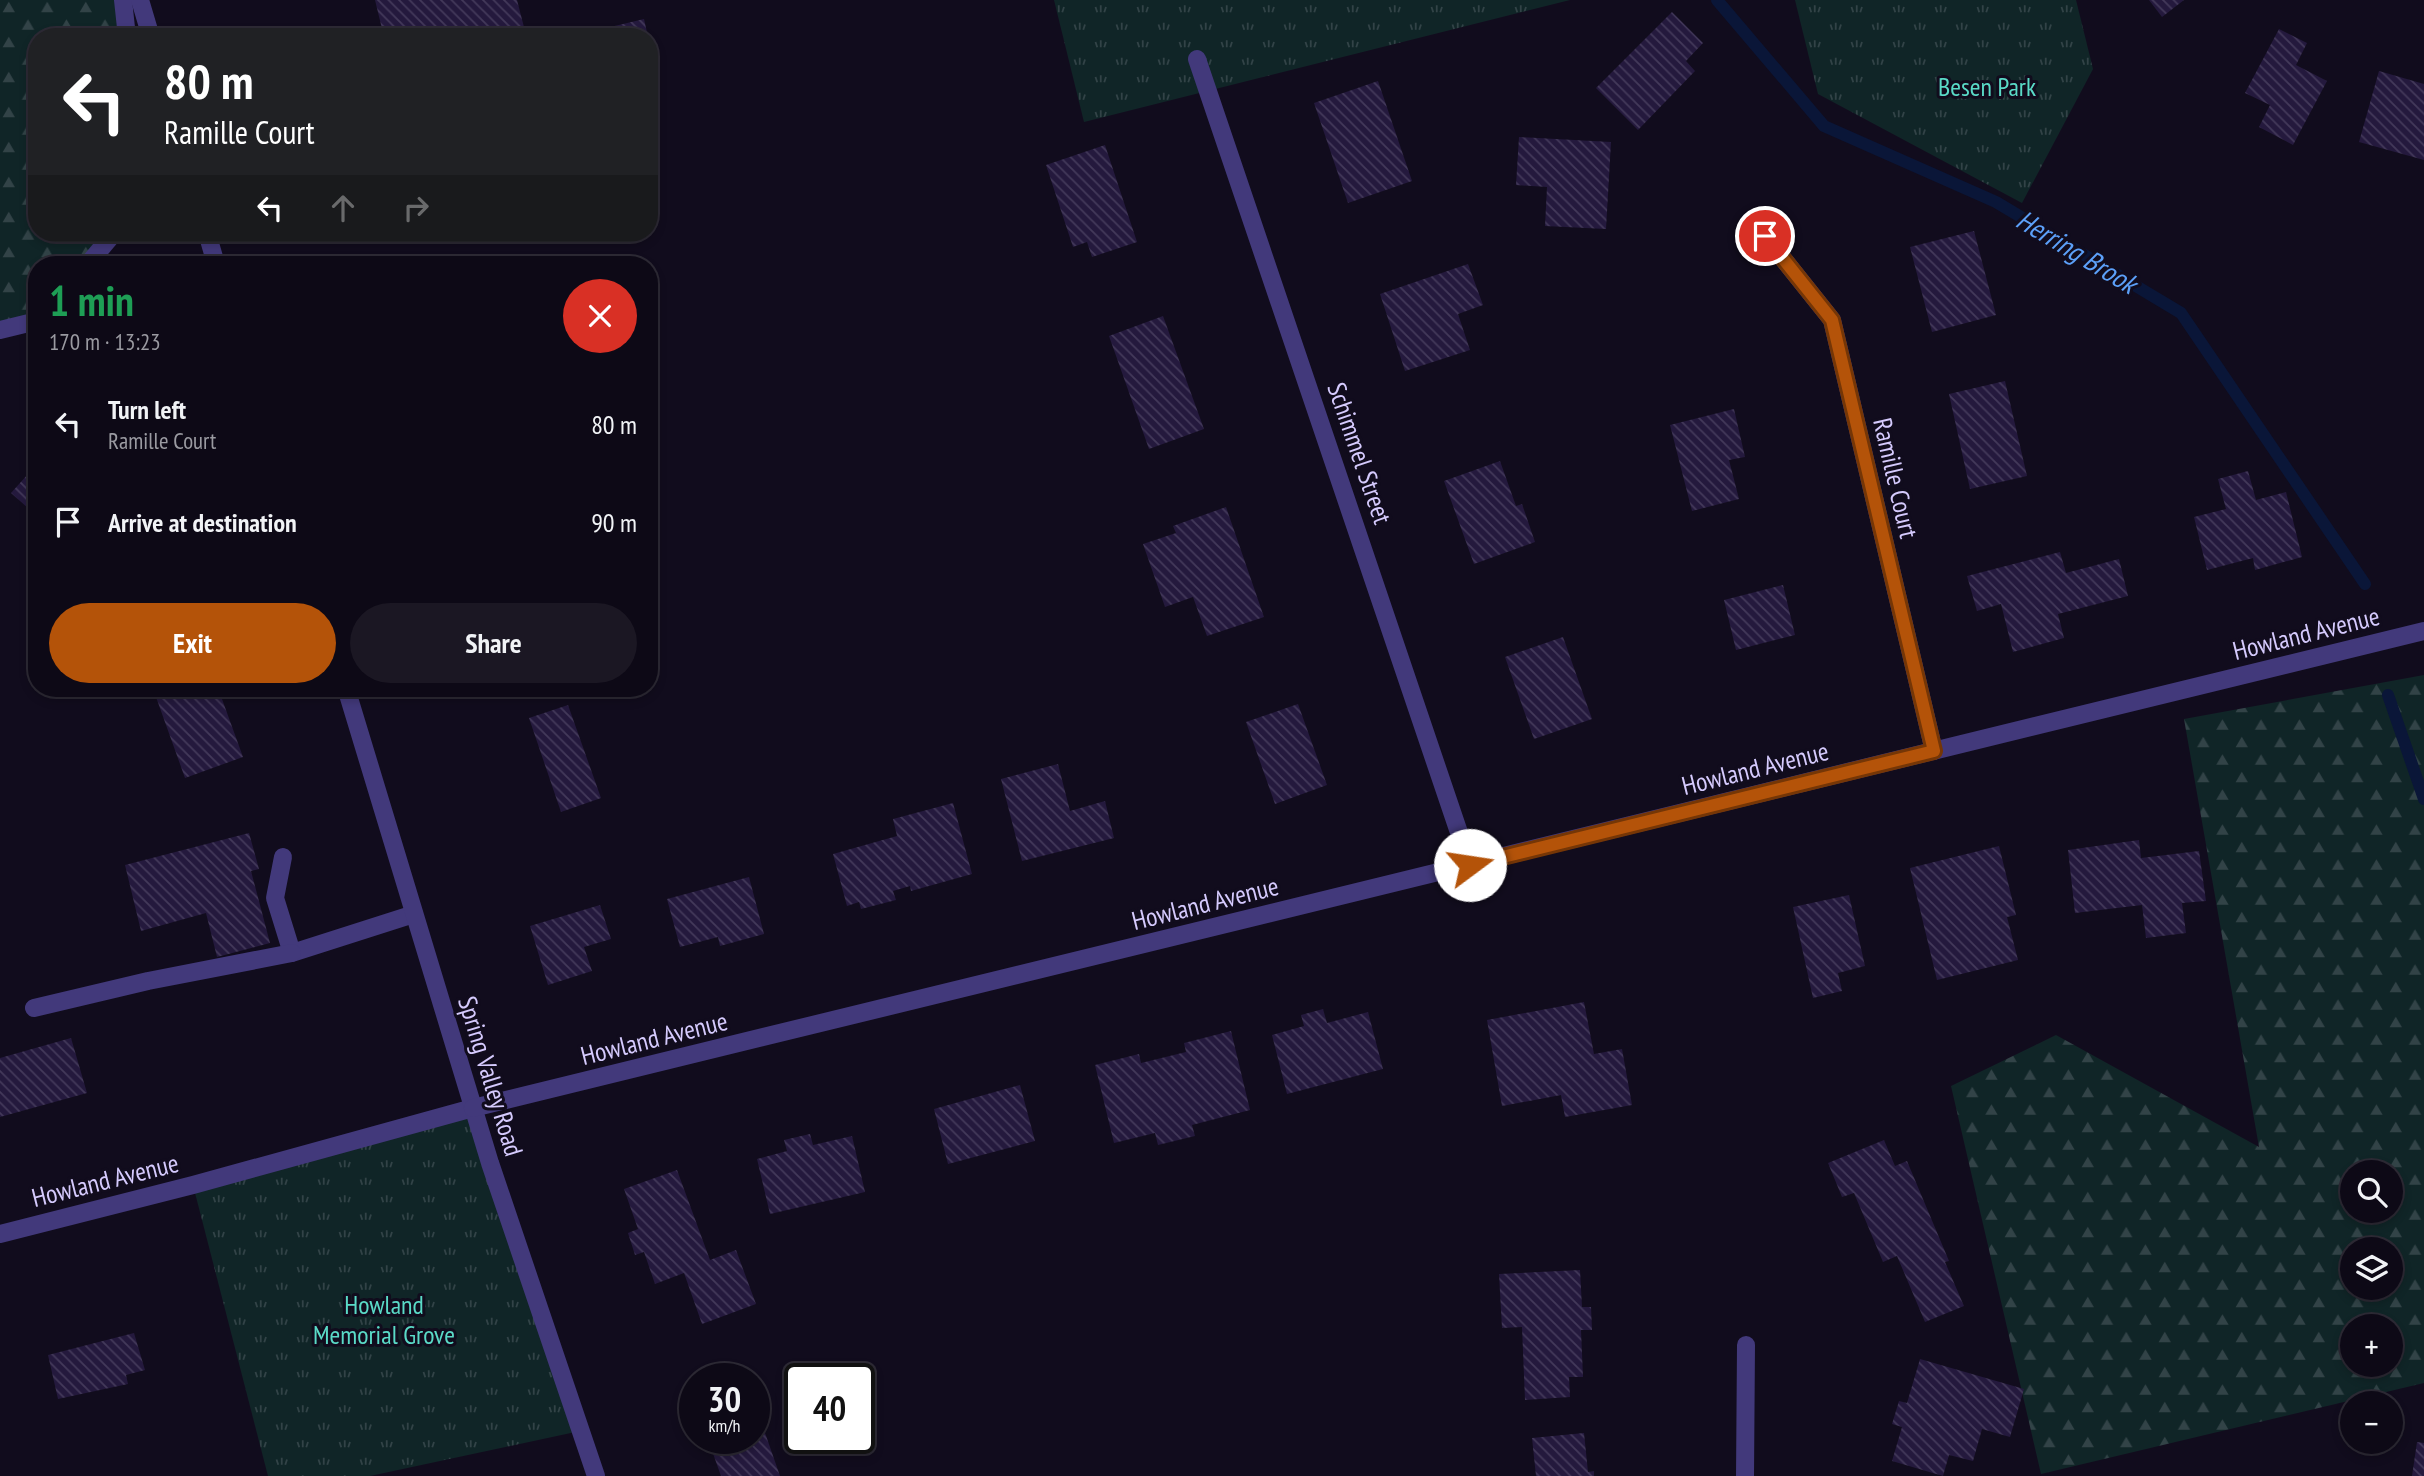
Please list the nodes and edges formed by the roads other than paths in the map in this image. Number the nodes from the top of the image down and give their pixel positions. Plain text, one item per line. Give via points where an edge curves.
1 (123, 0) edge
2 (141, 0) edge
3 (126, 28) edge
4 (149, 28) edge
5 (1197, 59) dead end
6 (1765, 236) dead end
7 (106, 242) edge
8 (95, 256) edge
9 (28, 312) edge
10 (28, 323) edge
11 (6, 328) edge
12 (2424, 631) edge
13 (349, 697) edge
14 (1934, 751) junction
15 (283, 857) dead end
16 (1470, 865) junction
17 (414, 914) junction
18 (292, 953) junction
19 (34, 1008) dead end
20 (473, 1108) junction
21 (0, 1234) edge
22 (1746, 1345) dead end
23 (596, 1476) edge
24 (1745, 1476) edge

1 - 3 street
2 - 4 street
5 - 16 street, Schimmel Street
6 - 14 street, Ramille Court via 1832,320
7 - 8 street
9 - 11 street
10 - 11 street
12 - 14 street, Howland Avenue
13 - 17 street, Spring Valley Road
14 - 16 street, Howland Avenue
15 - 18 street via 275,898
16 - 20 street, Howland Avenue
17 - 18 street
17 - 20 street, Spring Valley Road
18 - 19 street
20 - 21 street, Howland Avenue
20 - 23 street, Spring Valley Road
22 - 24 street

